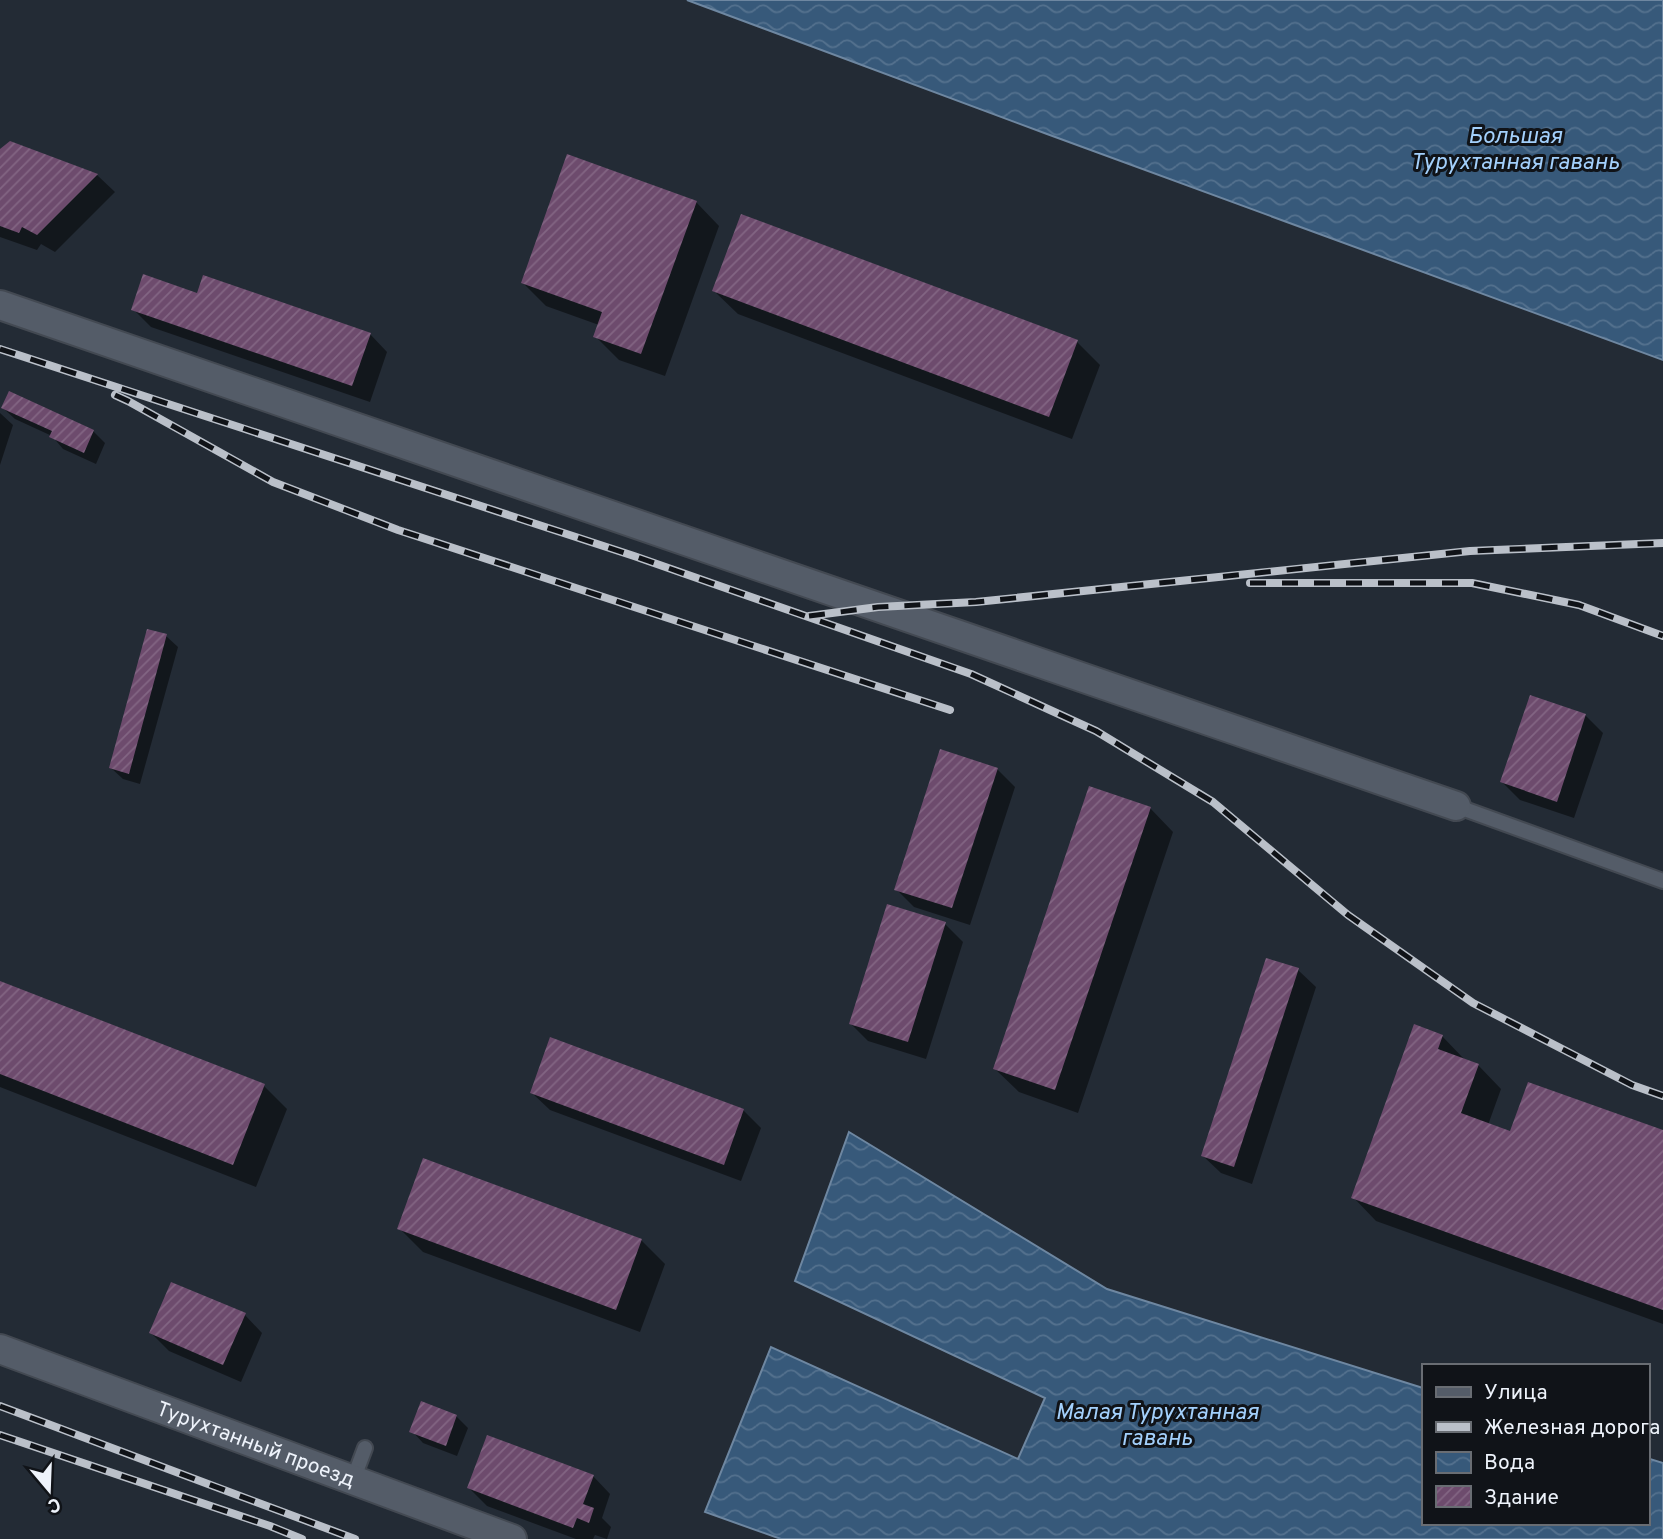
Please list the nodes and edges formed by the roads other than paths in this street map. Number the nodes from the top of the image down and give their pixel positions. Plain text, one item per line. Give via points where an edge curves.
1 (0, 305) edge
2 (1457, 806) joint
3 (1663, 881) edge
4 (0, 1349) edge
5 (365, 1448) dead end
6 (354, 1480) junction
7 (512, 1539) edge

1 - 2 street
2 - 3 lane
4 - 6 street, Турухтанный проезд
5 - 6 lane
6 - 7 street, Турухтанный проезд

